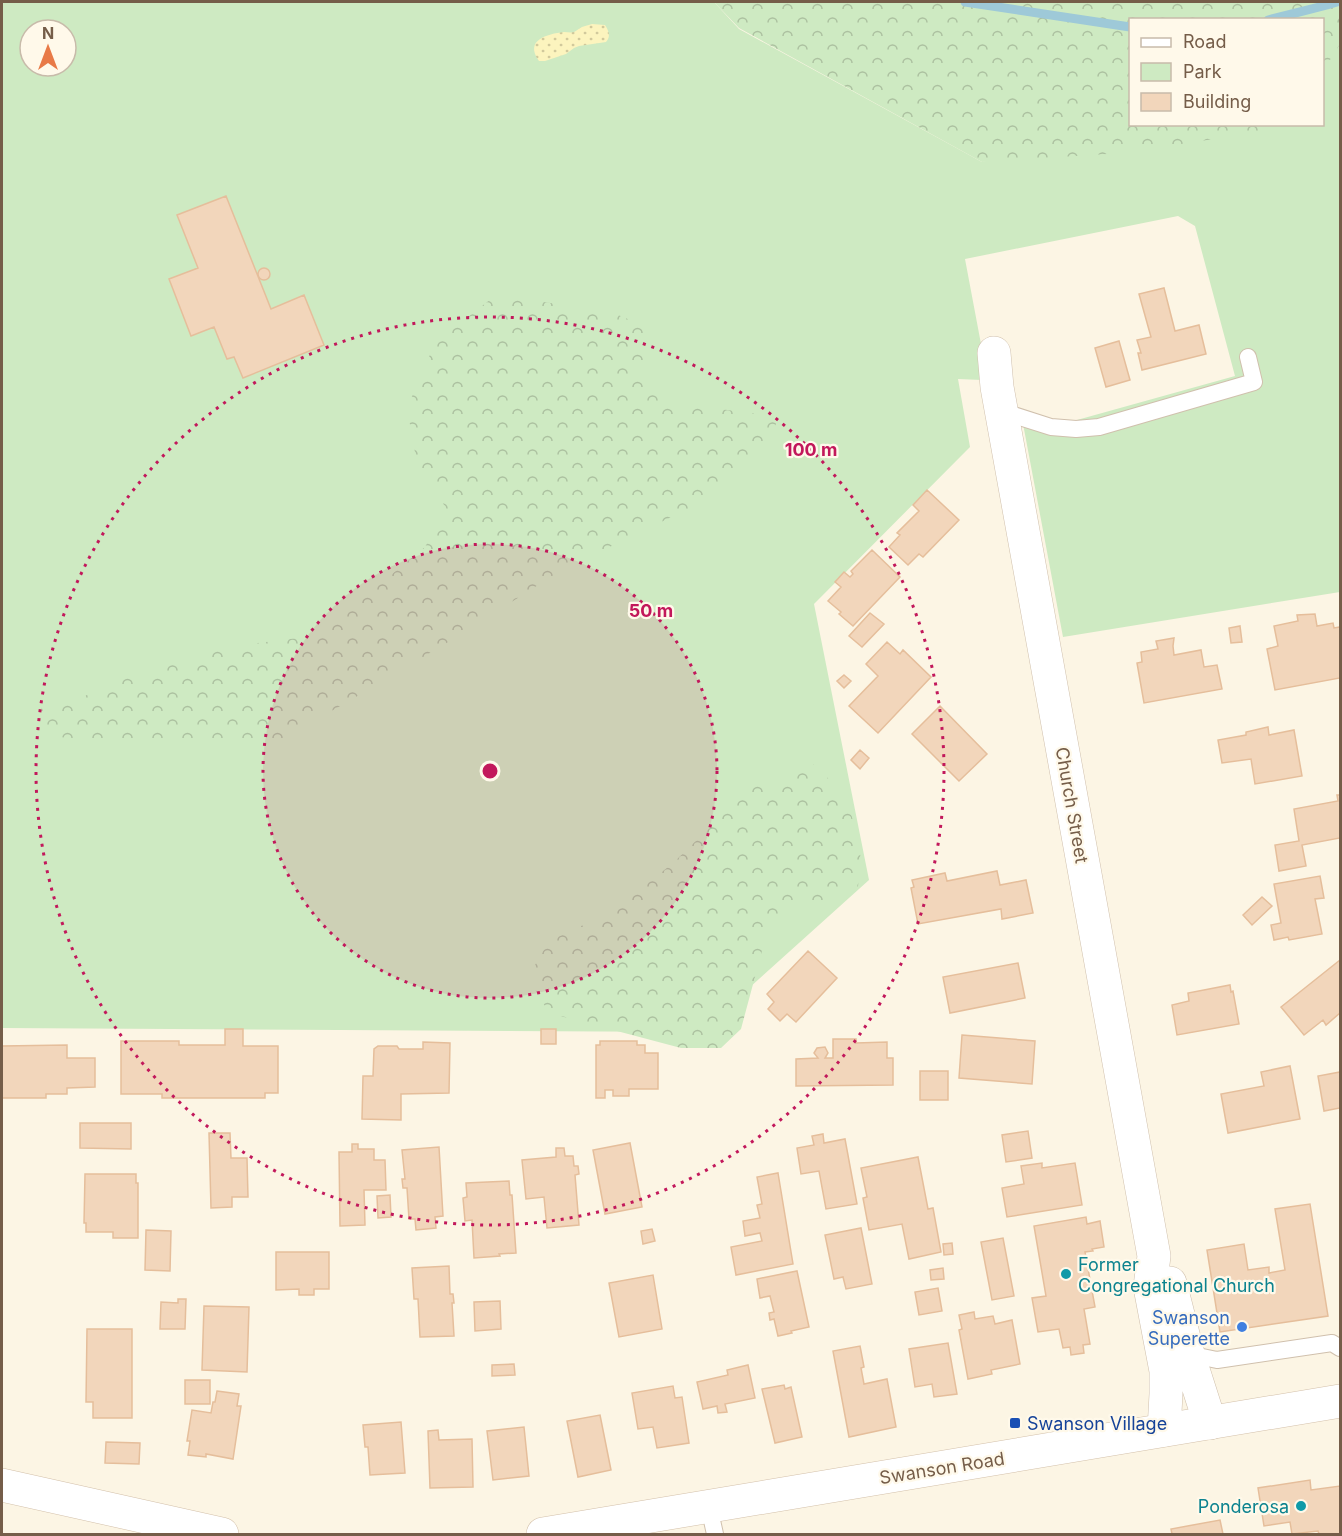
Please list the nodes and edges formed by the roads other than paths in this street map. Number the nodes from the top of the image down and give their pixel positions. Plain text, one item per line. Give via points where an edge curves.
1 (994, 353) dead end
2 (1248, 357) dead end
3 (1001, 411) junction
4 (1154, 1256) junction
5 (1341, 1348) edge
6 (1188, 1354) junction
7 (1341, 1401) edge
8 (1210, 1423) junction
9 (1164, 1431) junction
10 (2, 1485) edge
11 (712, 1521) edge
12 (584, 1531) edge
13 (222, 1534) edge
14 (543, 1534) edge

1 - 3 street, Church Street
2 - 3 lane via 1254,382 1099,427 1051,427
3 - 4 street, Church Street
4 - 6 street, Church Street via 1170,1282
4 - 9 street, Church Street via 1150,1287 1166,1371
5 - 6 lane via 1332,1343 1217,1360
6 - 8 street, Church Street
7 - 8 street, Swanson Road
8 - 9 street, Swanson Road
9 - 11 street, Swanson Road
10 - 13 street
11 - 12 street, Swanson Road
12 - 14 street, Swanson Road

